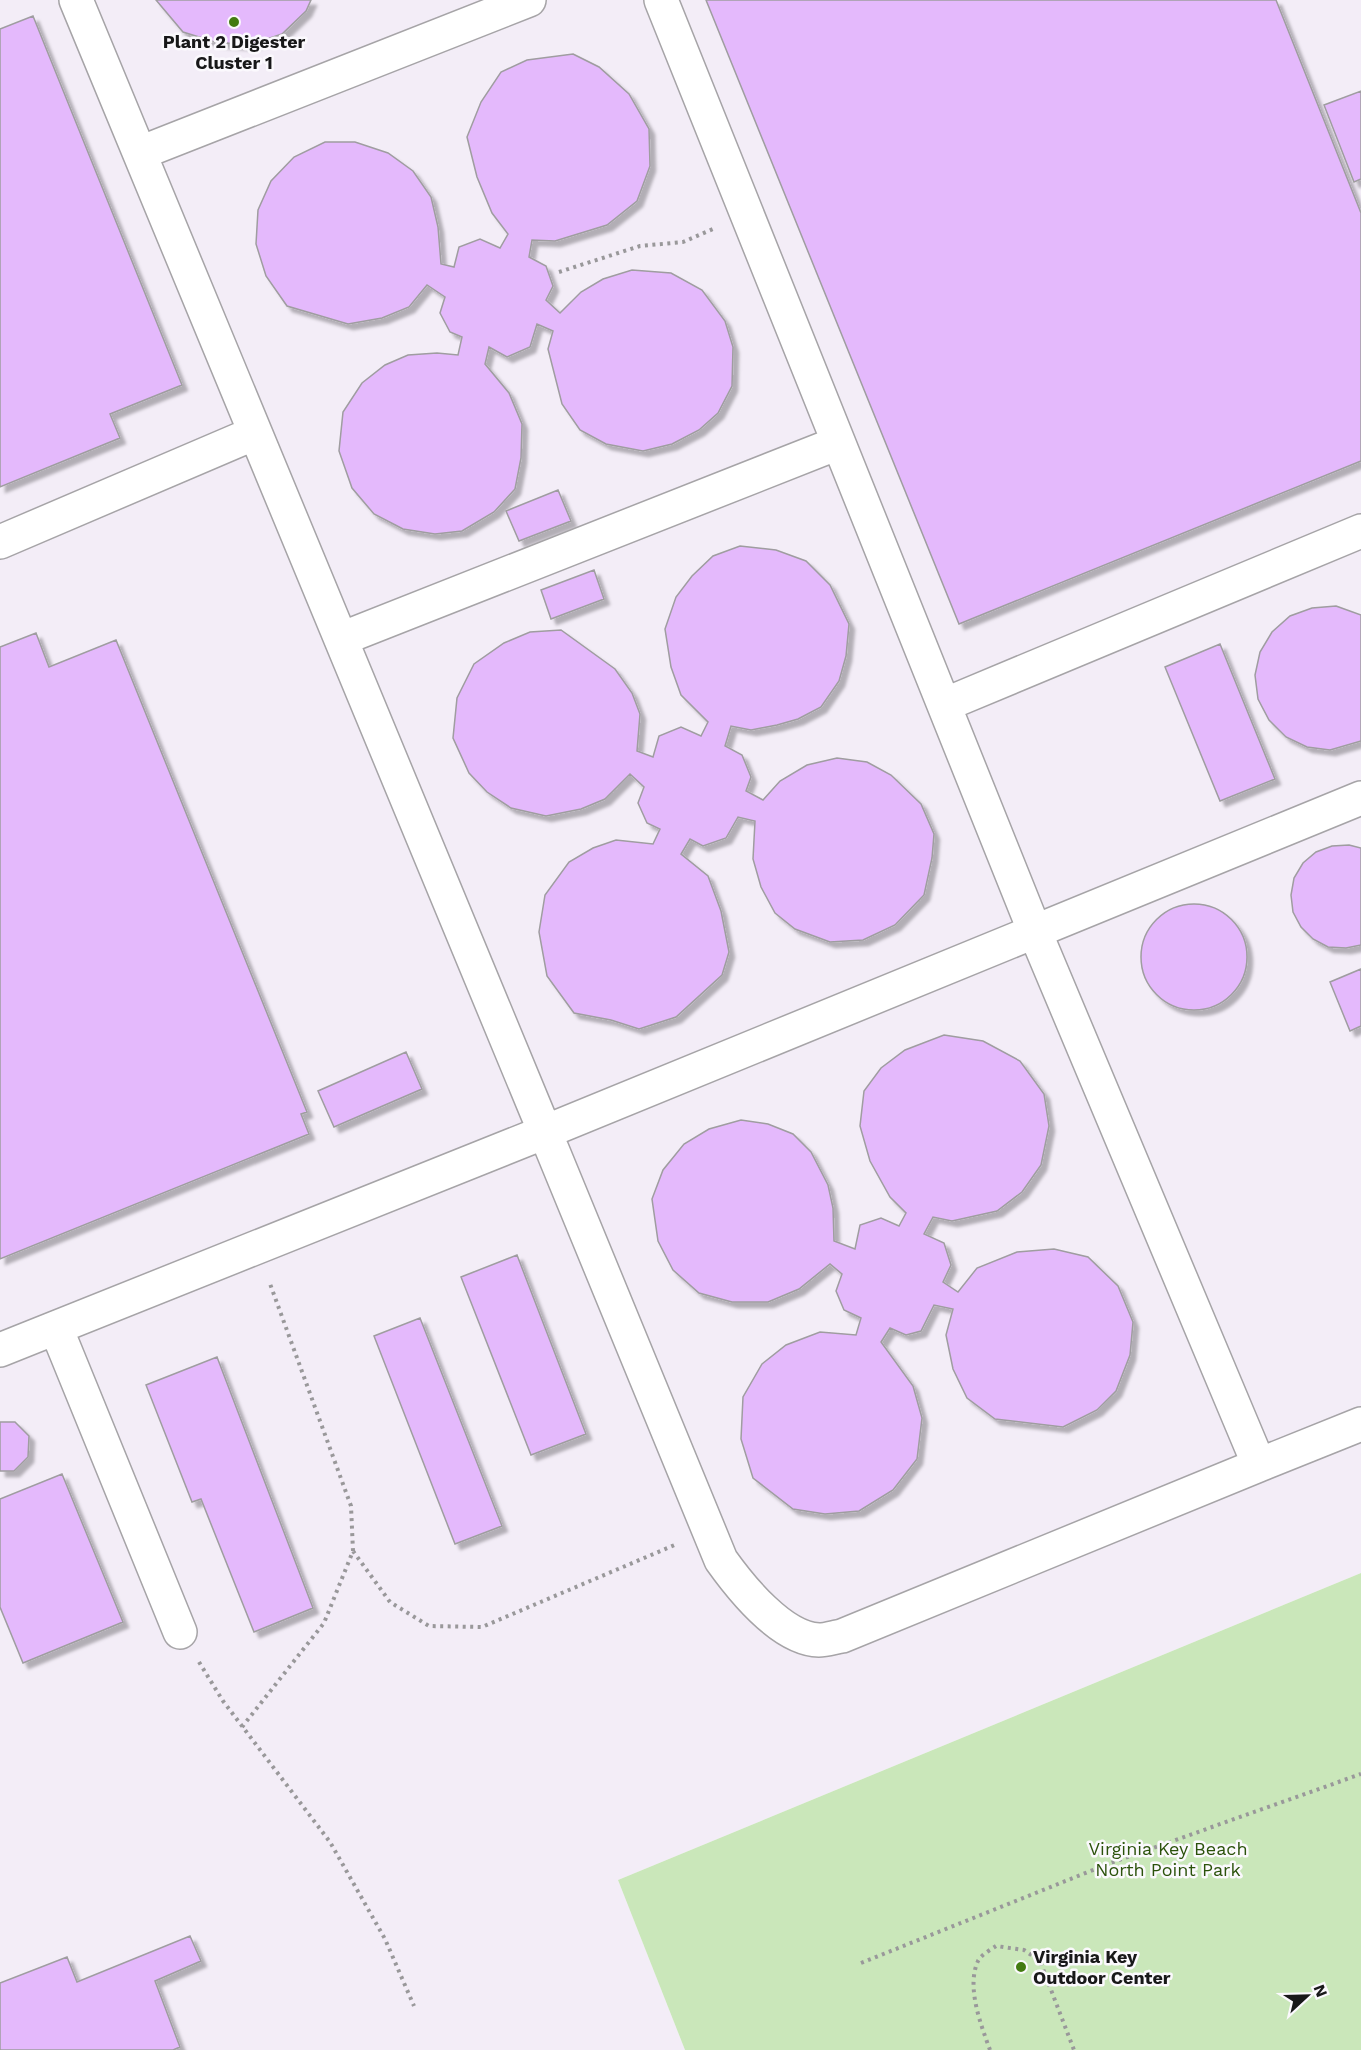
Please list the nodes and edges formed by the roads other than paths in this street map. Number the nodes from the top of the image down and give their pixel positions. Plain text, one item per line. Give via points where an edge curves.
1 (76, 0) edge
2 (530, 0) edge
3 (661, 0) edge
4 (140, 153) junction
5 (255, 433) junction
6 (838, 443) junction
7 (1361, 531) edge
8 (0, 542) edge
9 (340, 639) junction
10 (944, 705) junction
11 (1361, 798) edge
12 (1035, 932) junction
13 (545, 1132) junction
14 (56, 1328) junction
15 (0, 1350) edge
16 (1361, 1424) edge
17 (1258, 1465) junction
18 (180, 1632) road end

1 - 4 lane
2 - 4 lane
3 - 6 lane
4 - 5 lane
5 - 8 lane
5 - 9 lane
6 - 9 lane
6 - 10 lane
7 - 10 lane
9 - 13 lane
10 - 12 lane
11 - 12 lane
12 - 13 lane
12 - 17 lane
13 - 14 lane
13 - 17 lane via 721,1560 757,1604 788,1629 818,1640 842,1636
14 - 15 lane
14 - 18 lane
16 - 17 lane

